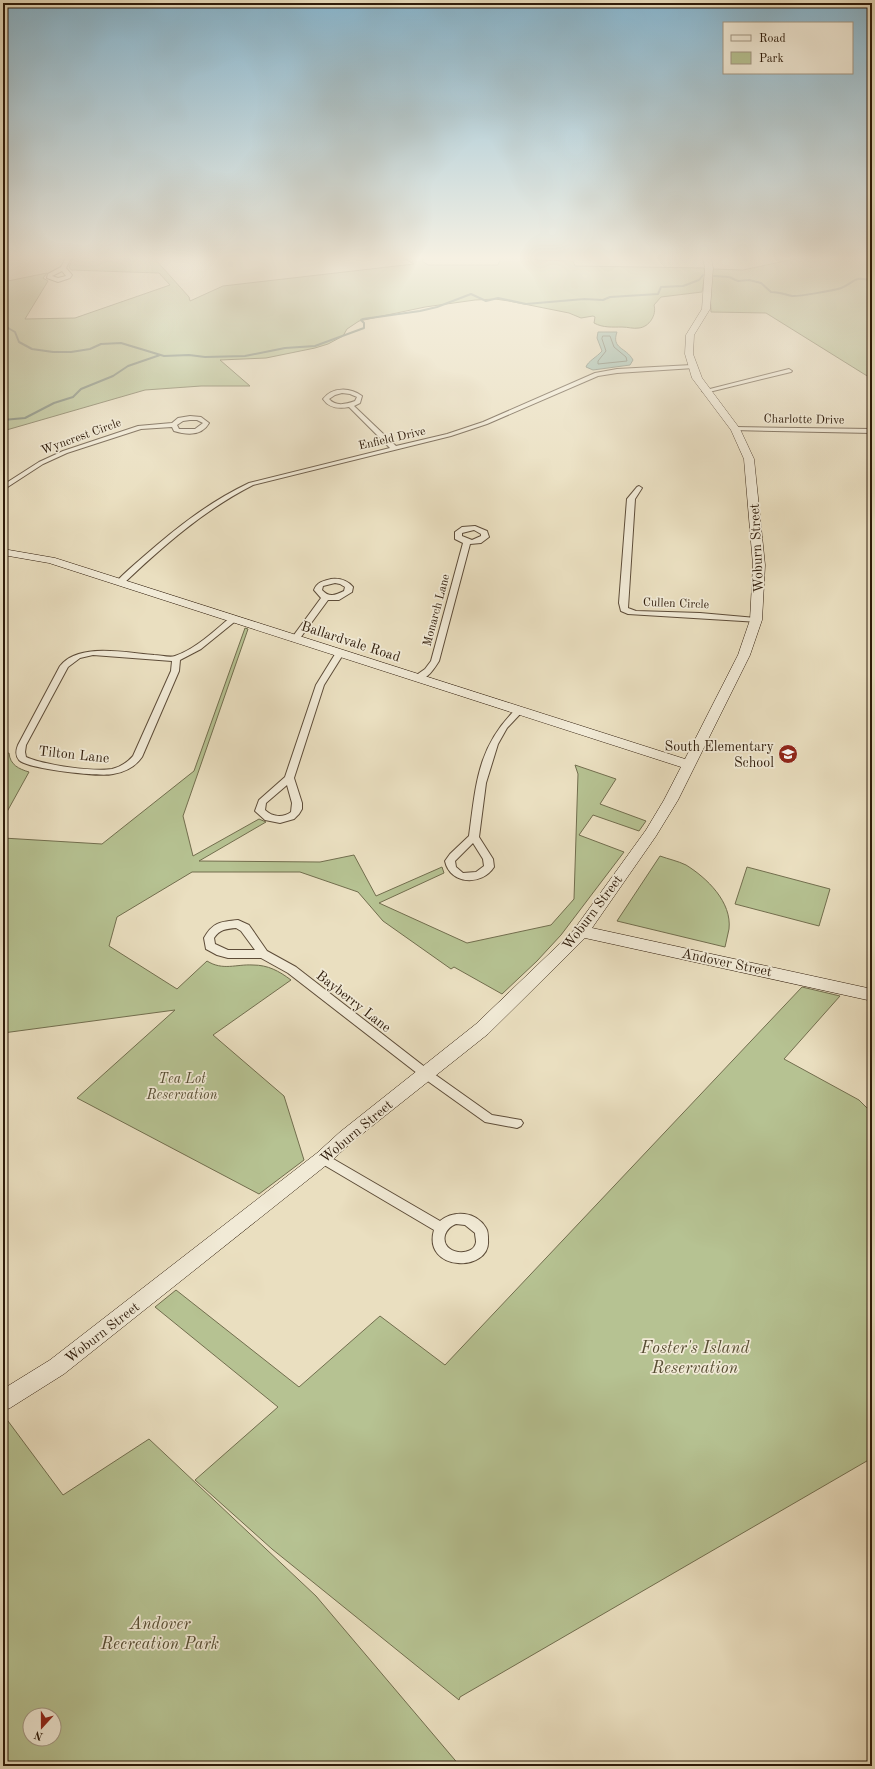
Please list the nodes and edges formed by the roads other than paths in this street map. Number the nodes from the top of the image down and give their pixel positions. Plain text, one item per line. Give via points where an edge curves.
1 (689, 341) edge
2 (692, 367) junction
3 (789, 371) dead end
4 (705, 390) junction
5 (350, 405) dead end
6 (174, 425) dead end
7 (735, 429) junction
8 (872, 431) edge
9 (396, 449) junction
10 (3, 488) edge
11 (639, 488) dead end
12 (467, 542) dead end
13 (3, 552) edge
14 (120, 582) junction
15 (326, 597) dead end
16 (234, 619) junction
17 (756, 620) junction
18 (295, 639) junction
19 (340, 653) junction
20 (176, 659) junction
21 (418, 678) junction
22 (519, 711) junction
23 (689, 765) junction
24 (289, 778) junction
25 (474, 838) junction
26 (581, 931) junction
27 (263, 954) junction
28 (872, 995) edge
29 (426, 1074) junction
30 (517, 1123) dead end
31 (323, 1158) junction
32 (440, 1228) dead end
33 (3, 1402) edge

1 - 2 street, Woburn Street
2 - 4 street, Woburn Street
2 - 9 street, Enfield Drive via 621,370 598,374 470,429
3 - 4 street
4 - 7 street, Woburn Street
5 - 9 street
6 - 10 street, Wyncrest Circle via 133,429 65,452 41,463
7 - 8 street, Charlotte Drive
7 - 17 street, Woburn Street via 746,451 751,474 759,555
9 - 14 street, Enfield Drive via 270,478 244,487 177,531
11 - 17 street, Cullen Circle via 630,499 624,609 636,613
12 - 21 street, Monarch Lane via 434,661 428,671
13 - 14 street, Ballardvale Road via 51,560
14 - 16 street, Ballardvale Road
15 - 18 street
16 - 18 street, Ballardvale Road
16 - 20 street via 198,647
17 - 23 street, Woburn Street via 744,655
18 - 19 street, Ballardvale Road
19 - 21 street, Ballardvale Road
19 - 24 street via 320,685
20 - 20 street, Tilton Lane via 175,671 137,756 127,766 110,772 98,772 32,763 21,756 22,745 64,666 71,659 93,653
21 - 22 street, Ballardvale Road
22 - 23 street, Ballardvale Road
22 - 25 street via 501,731 487,758 481,782
23 - 26 street, Woburn Street via 651,833
24 - 24 street via 262,802 260,811 266,816 283,819 297,810 298,805
25 - 25 street via 451,858 451,867 461,875 476,876 489,867 488,858
26 - 28 street, Andover Street
26 - 29 street, Woburn Street via 482,1029
27 - 27 street, Bayberry Lane via 248,930 238,924 218,927 209,938 210,946 218,952
27 - 29 street, Bayberry Lane via 292,970
29 - 30 street, Bayberry Lane via 489,1119
29 - 31 street, Woburn Street
31 - 32 street
31 - 33 street, Woburn Street via 57,1367

